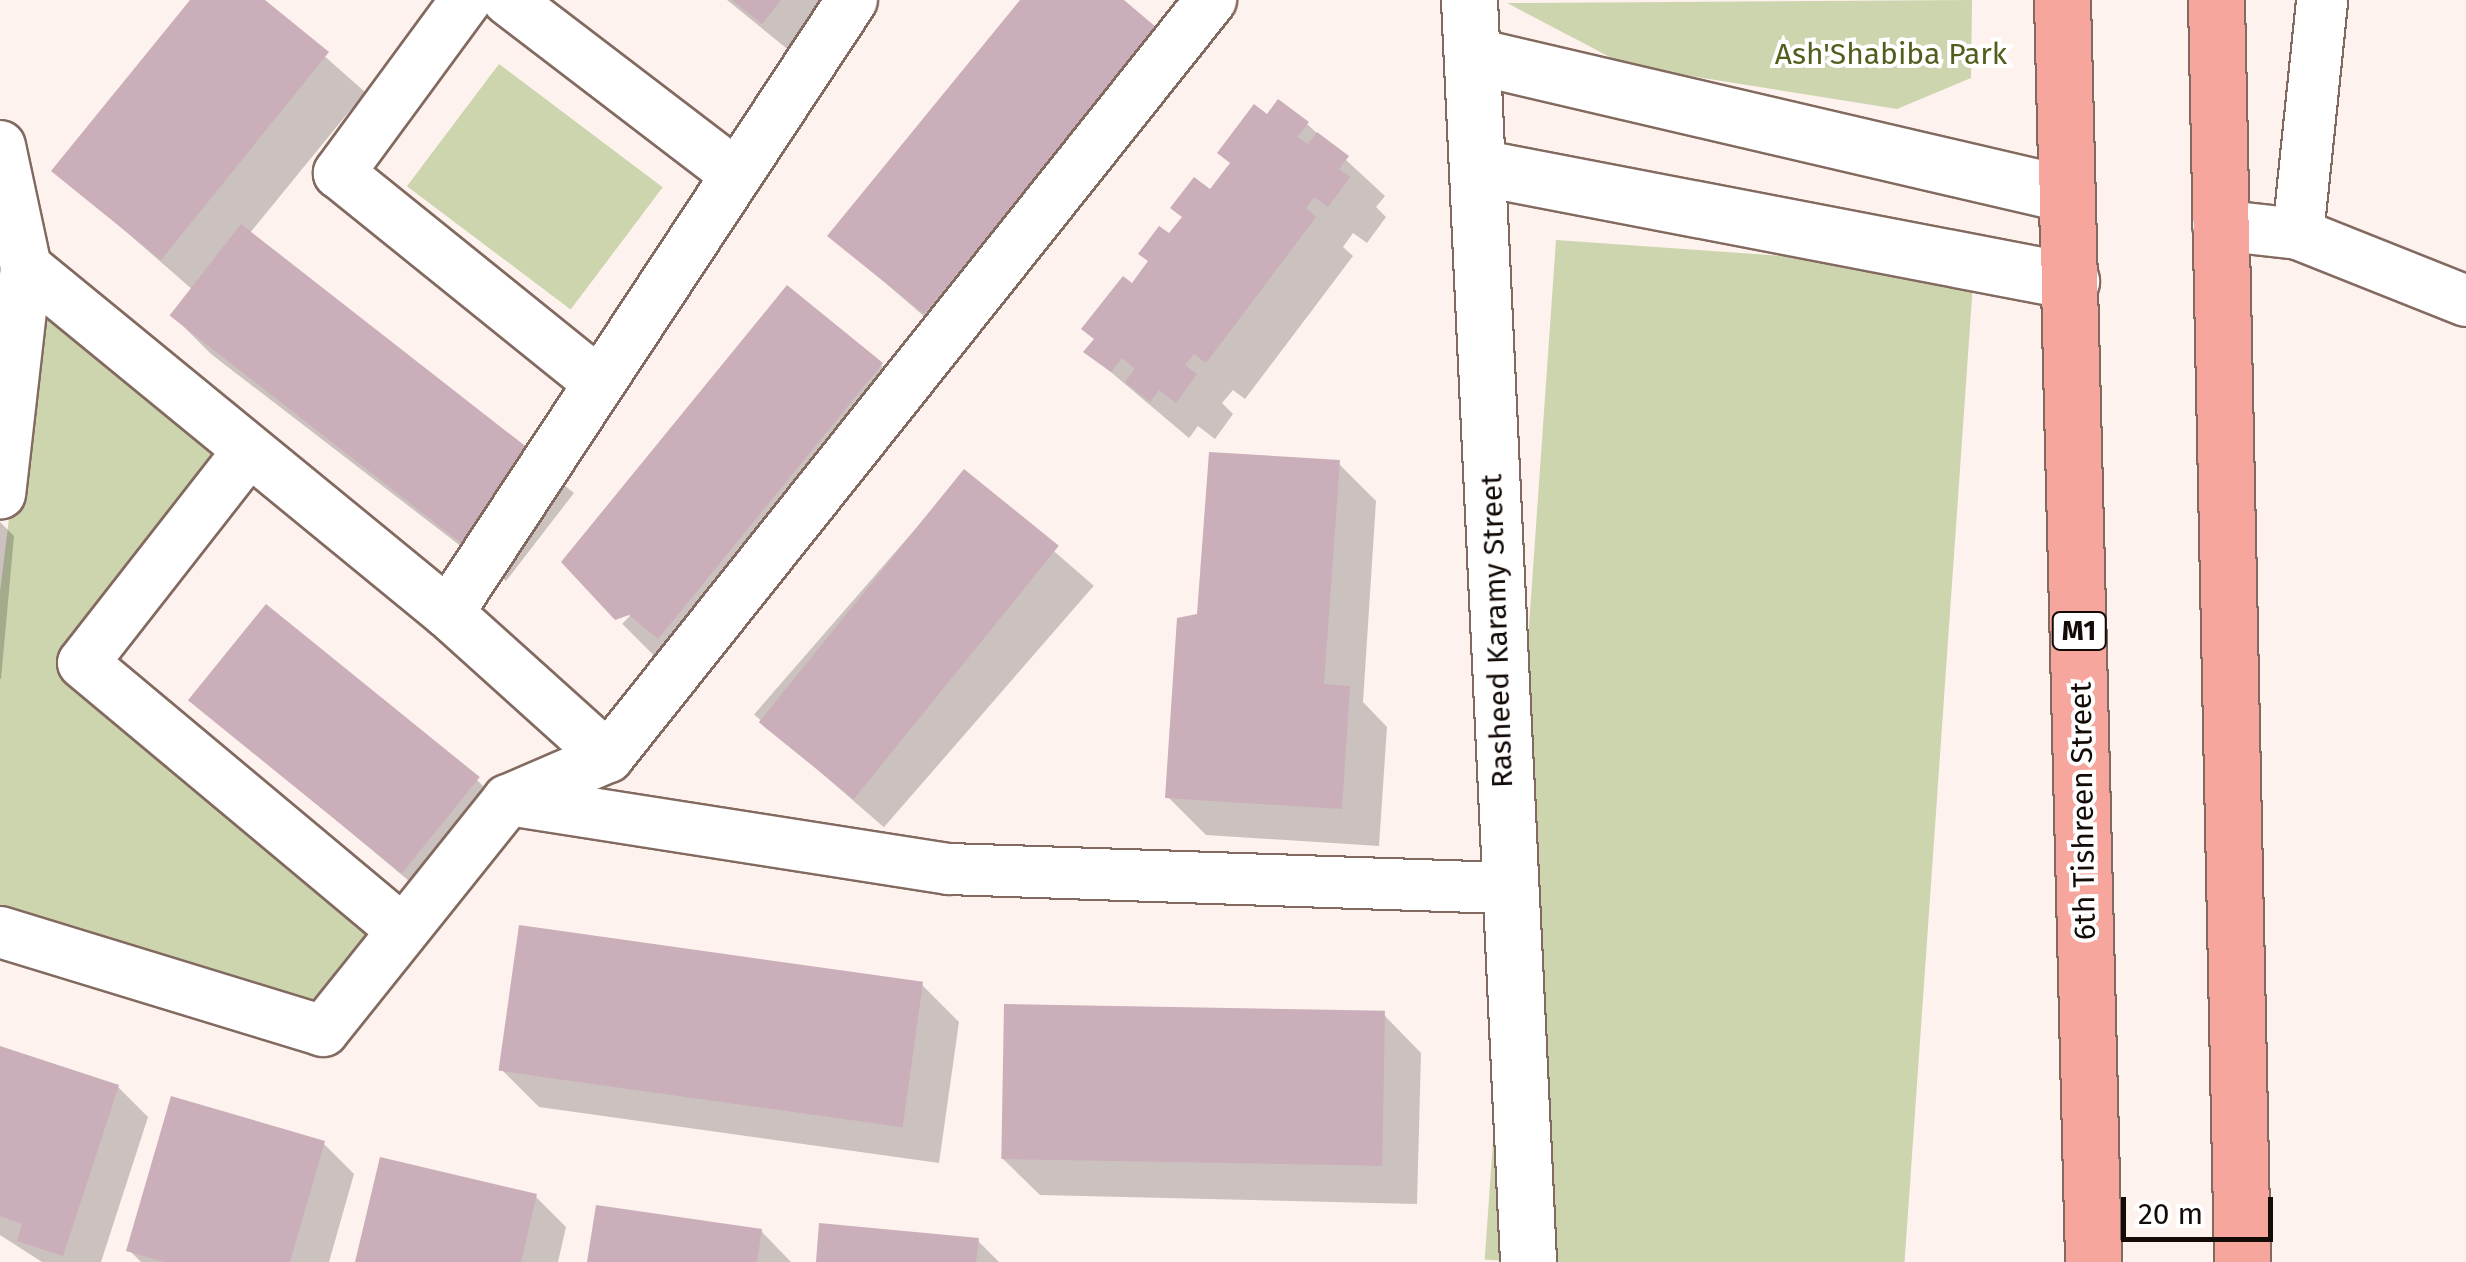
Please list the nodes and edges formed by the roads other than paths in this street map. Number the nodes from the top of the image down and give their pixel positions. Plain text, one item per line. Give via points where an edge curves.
1 (466, 0) edge
2 (508, 0) edge
3 (852, 0) edge
4 (1211, 0) edge
5 (1469, 0) edge
6 (2062, 0) edge
7 (2216, 0) edge
8 (2322, 0) edge
9 (1475, 56) junction
10 (0, 146) edge
11 (1478, 167) junction
12 (737, 176) junction
13 (2062, 193) junction
14 (2218, 226) junction
15 (2298, 234) junction
16 (26, 267) junction
17 (2071, 281) junction
18 (2466, 300) edge
19 (599, 383) junction
20 (247, 454) junction
21 (0, 494) edge
22 (448, 613) junction
23 (608, 757) junction
24 (508, 800) junction
25 (1505, 888) junction
26 (402, 930) junction
27 (0, 932) edge
28 (1528, 1262) edge
29 (2093, 1262) edge
30 (2242, 1262) edge

1 - 19 street via 339,172
2 - 12 street
3 - 12 street
4 - 23 street
5 - 9 main road, Rasheed Karamy Street
6 - 13 highway, 6th Tishreen Street / M1
7 - 14 highway
8 - 15 street
9 - 11 main road, Rasheed Karamy Street
9 - 13 main road
10 - 16 street
11 - 17 main road
11 - 25 main road, Rasheed Karamy Street
12 - 19 street
13 - 17 highway, 6th Tishreen Street / M1
14 - 15 street
14 - 30 highway
15 - 18 street
16 - 20 street
16 - 21 street
17 - 29 highway, 6th Tishreen Street / M1
19 - 22 street
20 - 22 street
20 - 26 street via 83,663
22 - 23 street
23 - 24 street
24 - 25 street via 949,868
24 - 26 street
25 - 28 main road, Rasheed Karamy Street
26 - 27 street via 323,1031

